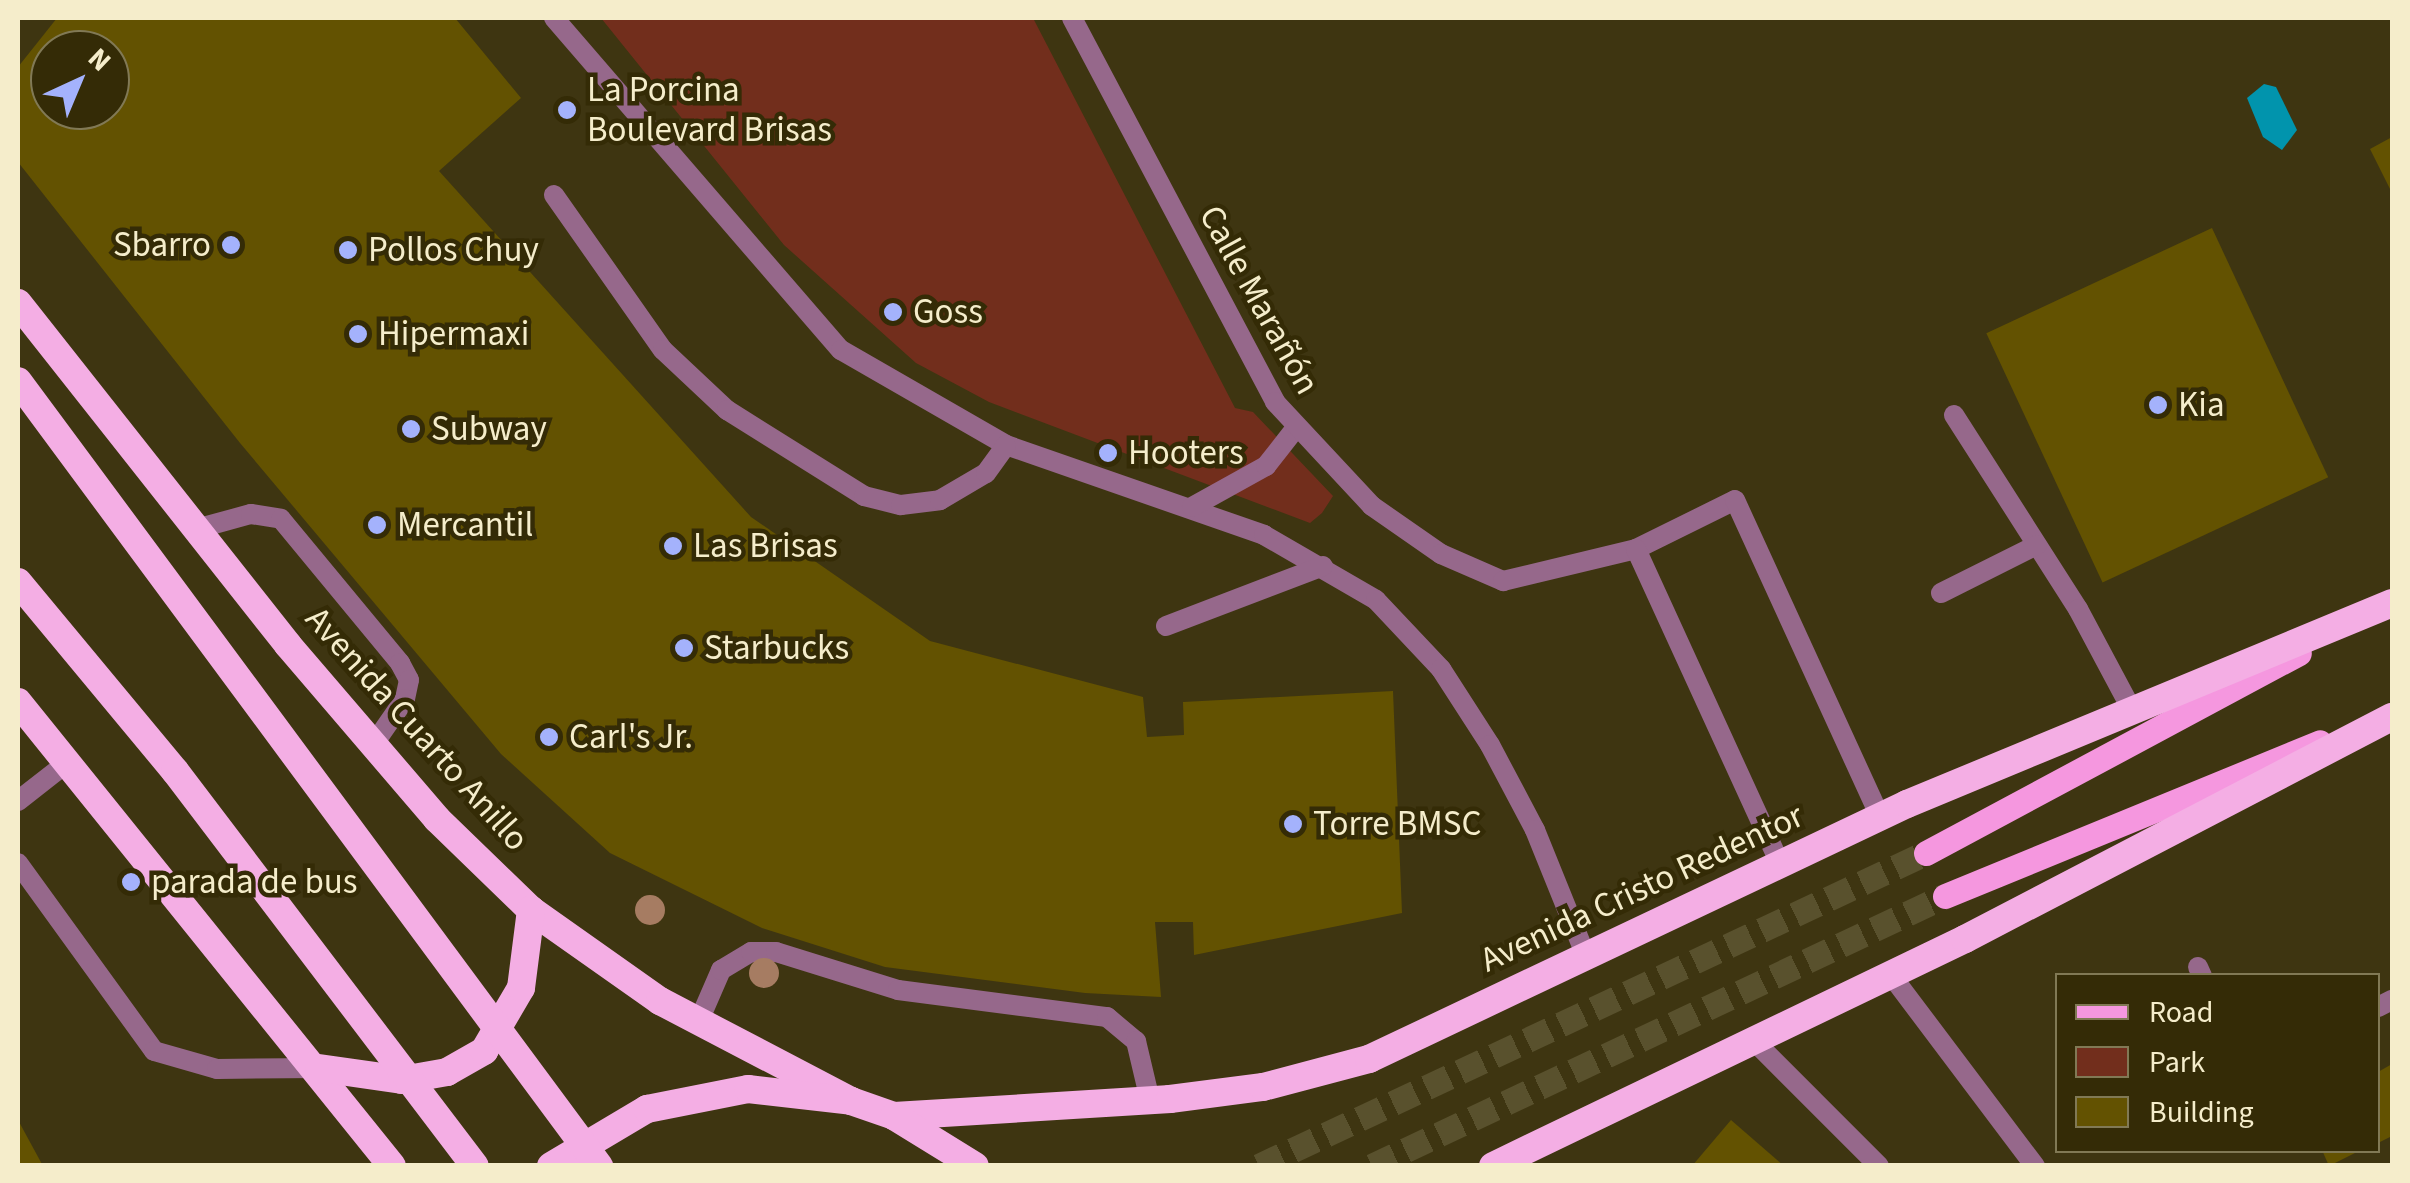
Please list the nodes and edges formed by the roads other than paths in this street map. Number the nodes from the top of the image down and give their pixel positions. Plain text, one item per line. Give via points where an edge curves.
1 (554, 18) edge
2 (1072, 18) edge
3 (554, 195) dead end
4 (18, 303) edge
5 (18, 382) edge
6 (1954, 415) dead end
7 (1295, 428) junction
8 (1006, 445) junction
9 (1192, 507) junction
10 (196, 529) junction
11 (2037, 545) junction
12 (1636, 549) junction
13 (1324, 566) junction
14 (18, 582) edge
15 (1941, 593) dead end
16 (2392, 603) edge
17 (1166, 626) dead end
18 (18, 702) edge
19 (2132, 710) junction
20 (2392, 715) edge
21 (374, 744) junction
22 (68, 762) junction
23 (18, 802) edge
24 (1880, 816) junction
25 (1926, 853) tunnel mouth
26 (18, 863) edge
27 (1780, 864) junction
28 (1945, 896) tunnel mouth
29 (532, 910) junction
30 (1586, 956) junction
31 (1892, 974) junction
32 (698, 1023) junction
33 (1754, 1040) junction
34 (318, 1068) junction
35 (1150, 1100) junction
36 (851, 1101) junction
37 (894, 1116) junction
38 (392, 1166) edge
39 (475, 1166) edge
40 (551, 1166) edge
41 (599, 1166) edge
42 (975, 1166) edge
43 (1493, 1166) edge
44 (1879, 1166) edge
45 (2035, 1166) edge

1 - 8 street via 841,350
2 - 7 street, Calle Marañón
3 - 8 street via 663,350 727,410 864,496 902,505 940,500 986,472
4 - 10 highway, Avenida Cuarto Anillo
5 - 41 highway, bridge
6 - 11 street
7 - 9 street via 1266,466
7 - 12 street, Calle Marañón via 1372,506 1441,554 1503,581
8 - 9 street
9 - 13 street
10 - 21 highway, Avenida Cuarto Anillo
10 - 21 street via 251,514 281,519 388,648 410,680
11 - 15 street
11 - 19 street
12 - 24 street, Calle Marañón via 1735,500
12 - 27 street
13 - 17 street
13 - 30 street via 1376,600 1440,669 1535,830
14 - 39 highway, bridge via 175,771
16 - 19 highway, Avenida Cristo Redentor
16 - 25 main road, Avenida Cristo Redentor
18 - 22 highway
19 - 24 highway, Avenida Cristo Redentor
20 - 28 main road
20 - 31 highway
21 - 29 highway, Avenida Cuarto Anillo
22 - 23 street
22 - 34 highway
24 - 27 highway, Avenida Cristo Redentor
26 - 34 street via 154,1051 217,1068
27 - 30 highway, Avenida Cristo Redentor
29 - 32 highway, Avenida Cuarto Anillo
29 - 34 highway via 521,988 484,1052 425,1078
30 - 35 highway, Avenida Cristo Redentor via 1369,1059 1263,1086
31 - 33 highway
31 - 45 street
32 - 35 street via 721,970 751,952 776,952 898,990 1107,1017 1136,1041
32 - 36 highway, Avenida Cuarto Anillo
33 - 43 highway
33 - 44 street
34 - 38 highway
35 - 37 highway, Avenida Cristo Redentor
36 - 37 highway
36 - 40 highway via 748,1089 647,1109
37 - 42 highway

